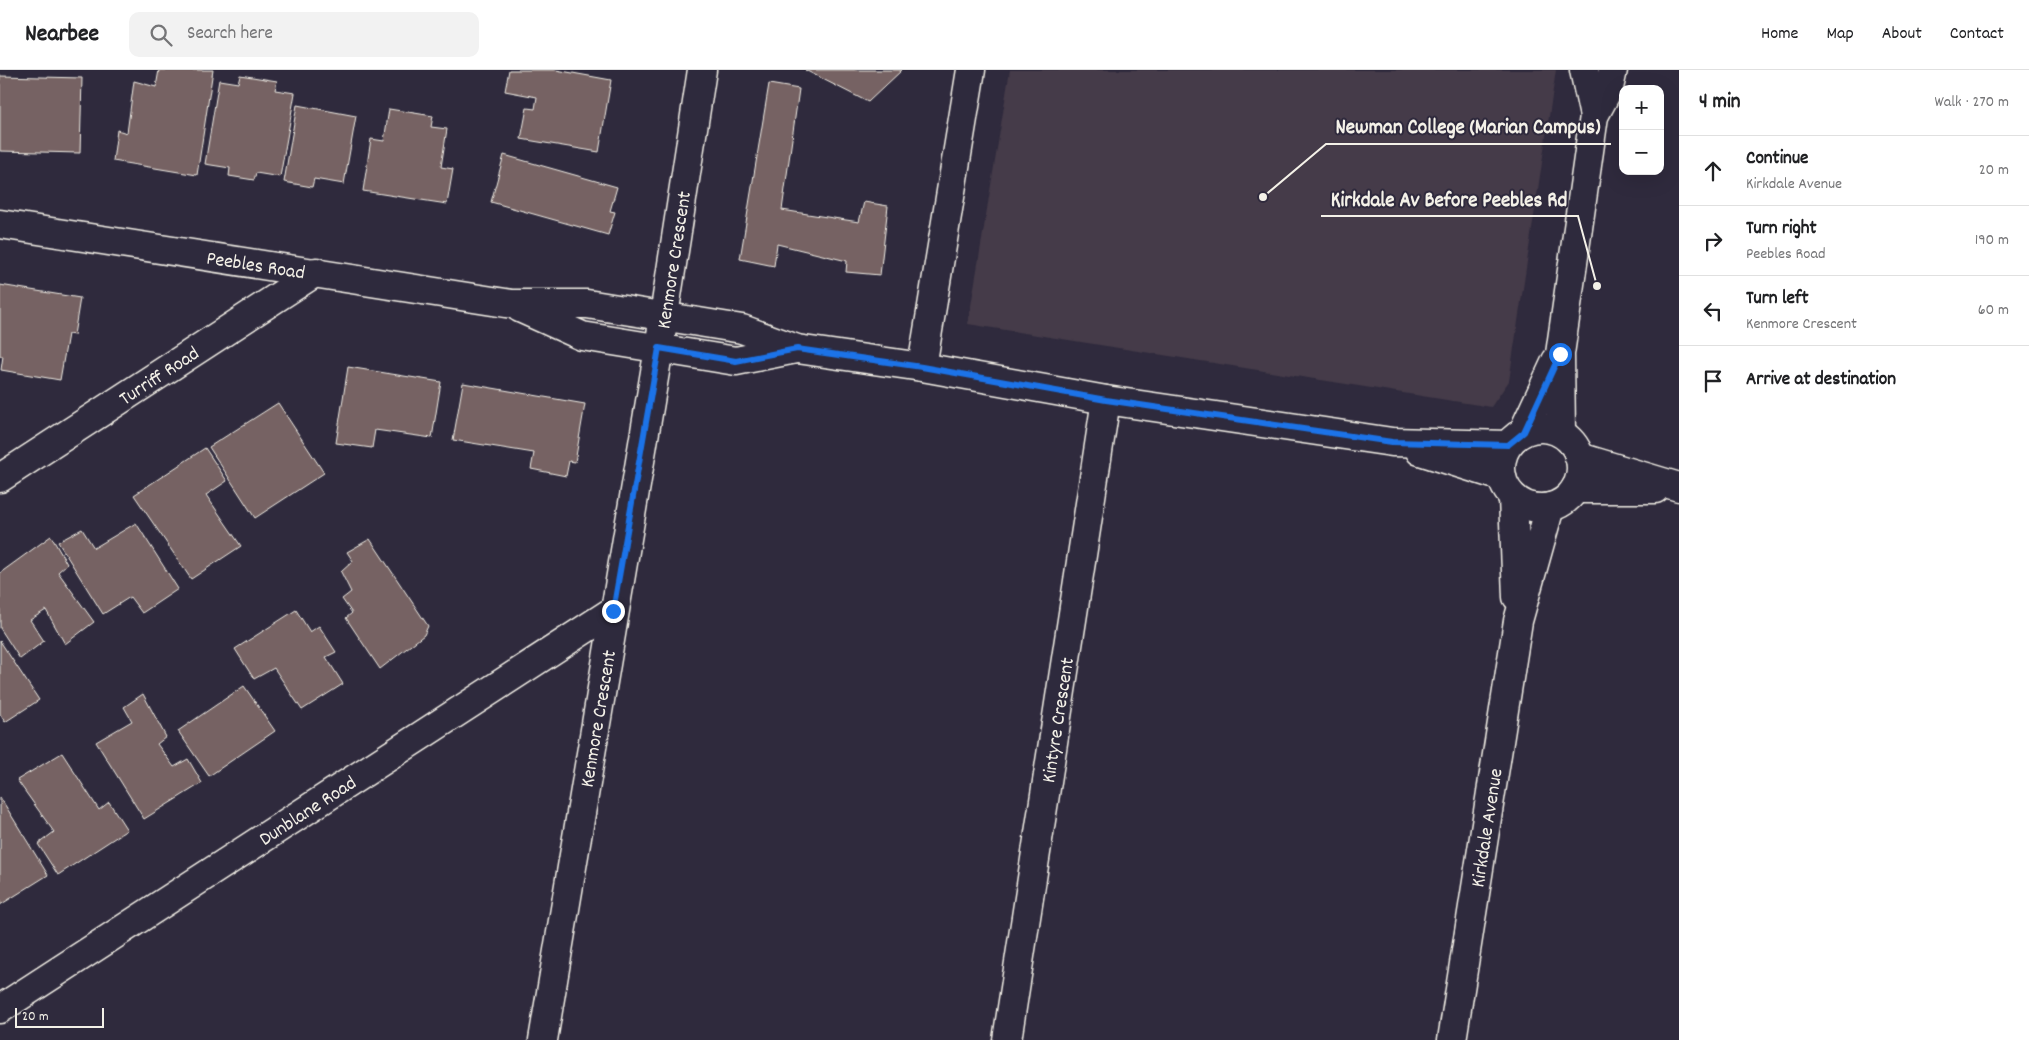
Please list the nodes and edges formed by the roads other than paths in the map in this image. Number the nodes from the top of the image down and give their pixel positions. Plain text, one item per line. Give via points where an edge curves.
1 (702, 70) edge
2 (971, 70) edge
3 (1584, 70) edge
4 (1613, 70) edge
5 (1594, 116) junction
6 (0, 224) edge
7 (316, 272) junction
8 (512, 304) junction
9 (663, 317) junction
10 (659, 348) junction
11 (797, 349) junction
12 (1560, 354) junction
13 (922, 367) junction
14 (1106, 400) junction
15 (1561, 434) junction
16 (1516, 439) junction
17 (1392, 442) junction
18 (1579, 457) junction
19 (0, 478) edge
20 (1507, 487) junction
21 (1575, 488) junction
22 (1679, 488) edge
23 (1550, 508) junction
24 (613, 611) junction
25 (1518, 621) junction
26 (0, 1009) edge
27 (1451, 1038) edge
28 (543, 1040) edge
29 (1006, 1040) edge

1 - 9 street, Kenmore Crescent
2 - 13 street
3 - 5 street
4 - 5 street
5 - 12 street
6 - 7 street, Peebles Road
7 - 8 street, Peebles Road
7 - 19 street, Turriff Road
8 - 9 street, Peebles Road via 587,304
8 - 10 street, Peebles Road via 582,336
9 - 10 street, Kenmore Crescent
9 - 11 street, Peebles Road via 742,329
10 - 11 street, Peebles Road via 736,361
10 - 24 street, Kenmore Crescent
11 - 13 street, Peebles Road
12 - 15 street
12 - 16 street
13 - 14 street, Peebles Road
14 - 17 street, Peebles Road
14 - 29 street, Kintyre Crescent
15 - 16 street via 1536,429
15 - 18 street
16 - 17 street, Peebles Road
16 - 20 street via 1503,455 1501,466
17 - 20 street, Peebles Road
18 - 21 street via 1581,468
18 - 22 street
20 - 23 street via 1524,505
20 - 25 street, Kirkdale Avenue
21 - 22 street
21 - 23 street via 1560,504
23 - 25 street, Kirkdale Avenue
24 - 26 street, Dunblane Road
24 - 28 street, Kenmore Crescent
25 - 27 street, Kirkdale Avenue

